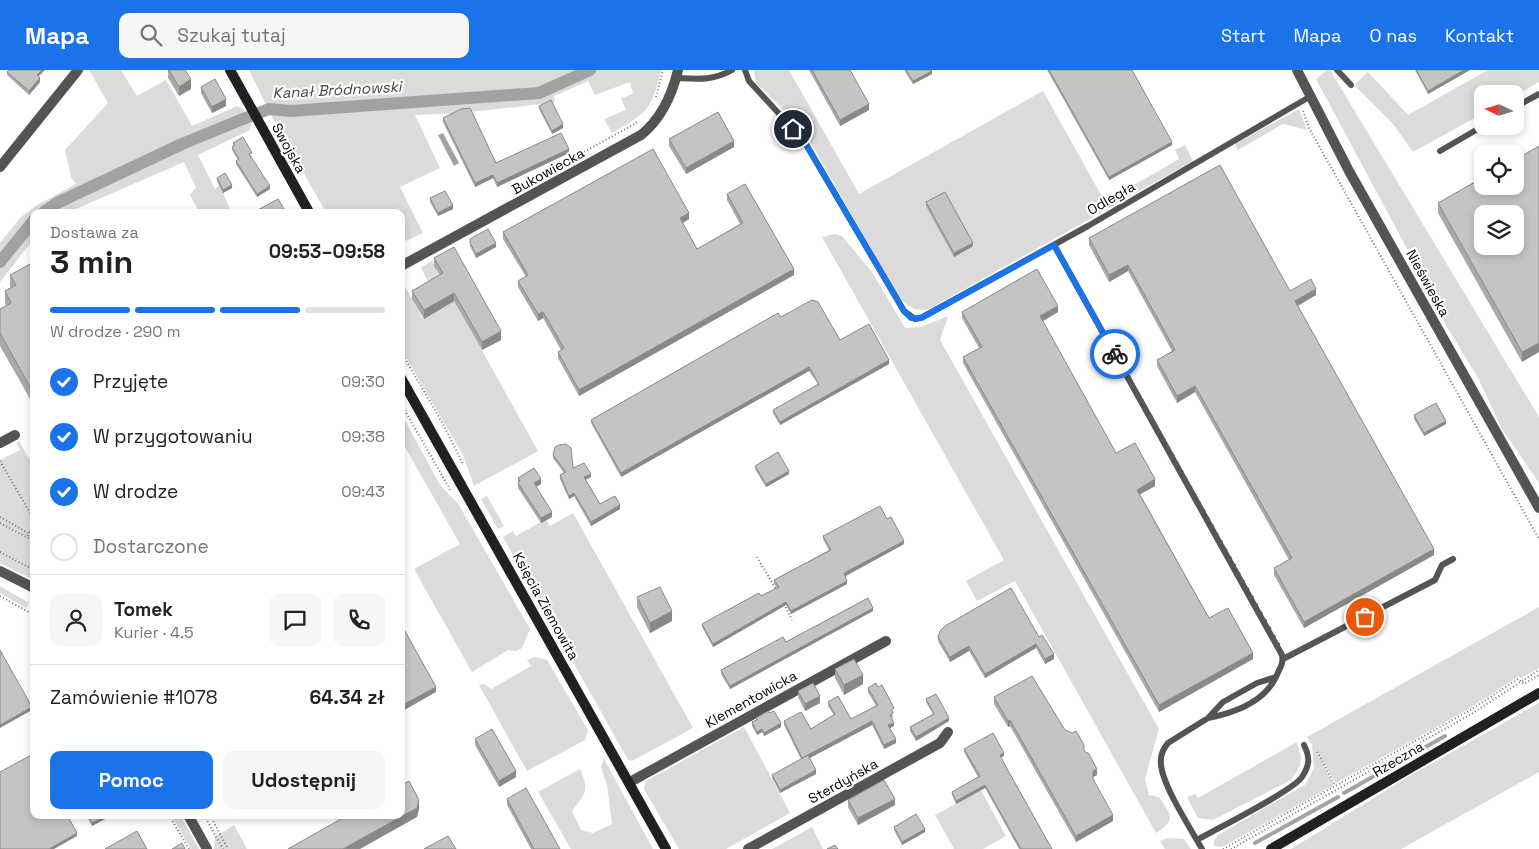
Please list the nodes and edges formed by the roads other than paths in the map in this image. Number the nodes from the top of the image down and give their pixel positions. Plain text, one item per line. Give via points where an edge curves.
1 (78, 70) edge
2 (230, 70) edge
3 (732, 70) edge
4 (746, 70) edge
5 (1297, 70) edge
6 (1337, 70) edge
7 (677, 74) edge
8 (1351, 85) dead end
9 (1539, 94) edge
10 (1311, 96) junction
11 (1524, 103) edge
12 (1474, 131) edge
13 (1440, 151) dead end
14 (0, 167) edge
15 (307, 209) edge
16 (1054, 245) junction
17 (405, 264) edge
18 (405, 385) edge
19 (15, 435) dead end
20 (0, 443) edge
21 (1539, 508) edge
22 (1453, 559) dead end
23 (0, 571) edge
24 (30, 586) edge
25 (886, 641) dead end
26 (1283, 659) junction
27 (1276, 676) junction
28 (1539, 693) edge
29 (1208, 718) junction
30 (948, 732) dead end
31 (1304, 745) road end
32 (630, 782) junction
33 (190, 819) edge
34 (1197, 840) junction
35 (206, 849) edge
36 (666, 849) edge
37 (748, 849) edge
38 (1202, 849) edge
39 (1271, 849) edge

1 - 14 street
2 - 15 street, Swojska
3 - 7 lane via 719,77 702,80
4 - 16 lane, Odległa via 749,81 804,141 911,318 921,318
5 - 10 street, Nieświeska
6 - 8 lane
7 - 17 street, Bukowiecka via 668,102 658,119 641,135
9 - 11 lane
10 - 16 lane, Odległa
10 - 21 street, Nieświeska via 1349,171
12 - 13 lane
16 - 26 lane
18 - 32 street, Księcia Ziemowita
19 - 20 street
22 - 26 lane via 1442,565 1435,580
23 - 24 street
25 - 32 street, Klementowicka
26 - 27 lane
27 - 29 lane via 1223,702
27 - 29 lane via 1274,684 1261,697 1229,714
28 - 39 street, Rzeczna
29 - 34 lane via 1168,742 1161,756 1162,774
30 - 37 street, Sterdyńska via 940,743
31 - 34 lane via 1309,764 1297,783
32 - 36 street, Księcia Ziemowita
33 - 35 street
34 - 38 lane

